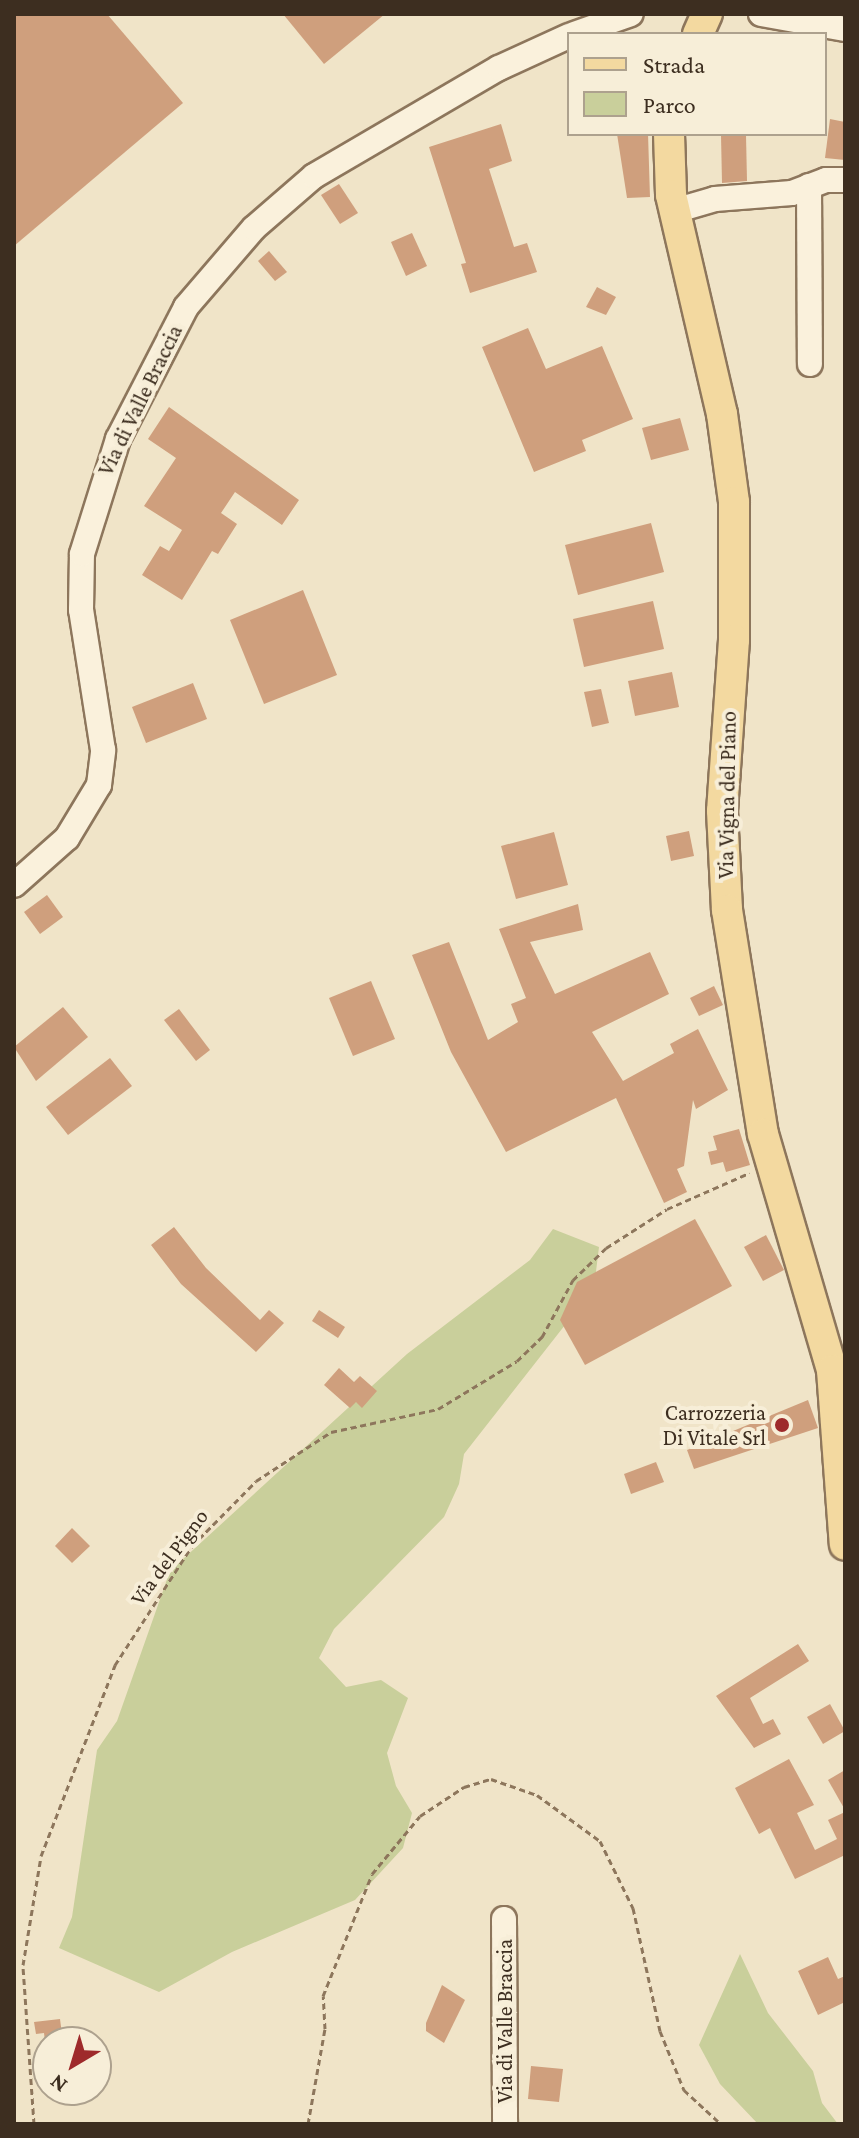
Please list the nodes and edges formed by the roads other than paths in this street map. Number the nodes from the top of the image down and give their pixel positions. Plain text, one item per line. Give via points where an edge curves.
1 (631, 14) edge
2 (761, 14) edge
3 (845, 29) edge
4 (580, 32) edge
5 (567, 37) edge
6 (669, 136) edge
7 (845, 180) edge
8 (809, 186) junction
9 (674, 211) junction
10 (810, 364) dead end
11 (14, 885) edge
12 (845, 1545) edge
13 (504, 1919) dead end
14 (505, 2124) edge

1 - 4 street, Via di Valle Braccia
2 - 3 street
5 - 11 street, Via di Valle Braccia via 488,74 314,176 245,237 186,307 121,431 98,489 82,554 81,610 102,732 99,785 67,838
6 - 9 main road, Via Vigna del Piano
7 - 8 street
8 - 9 street via 792,193 715,199
8 - 10 street
9 - 12 main road, Via Vigna del Piano via 731,476 734,640 723,866 749,1062 771,1164 832,1370
13 - 14 street, Via di Valle Braccia

